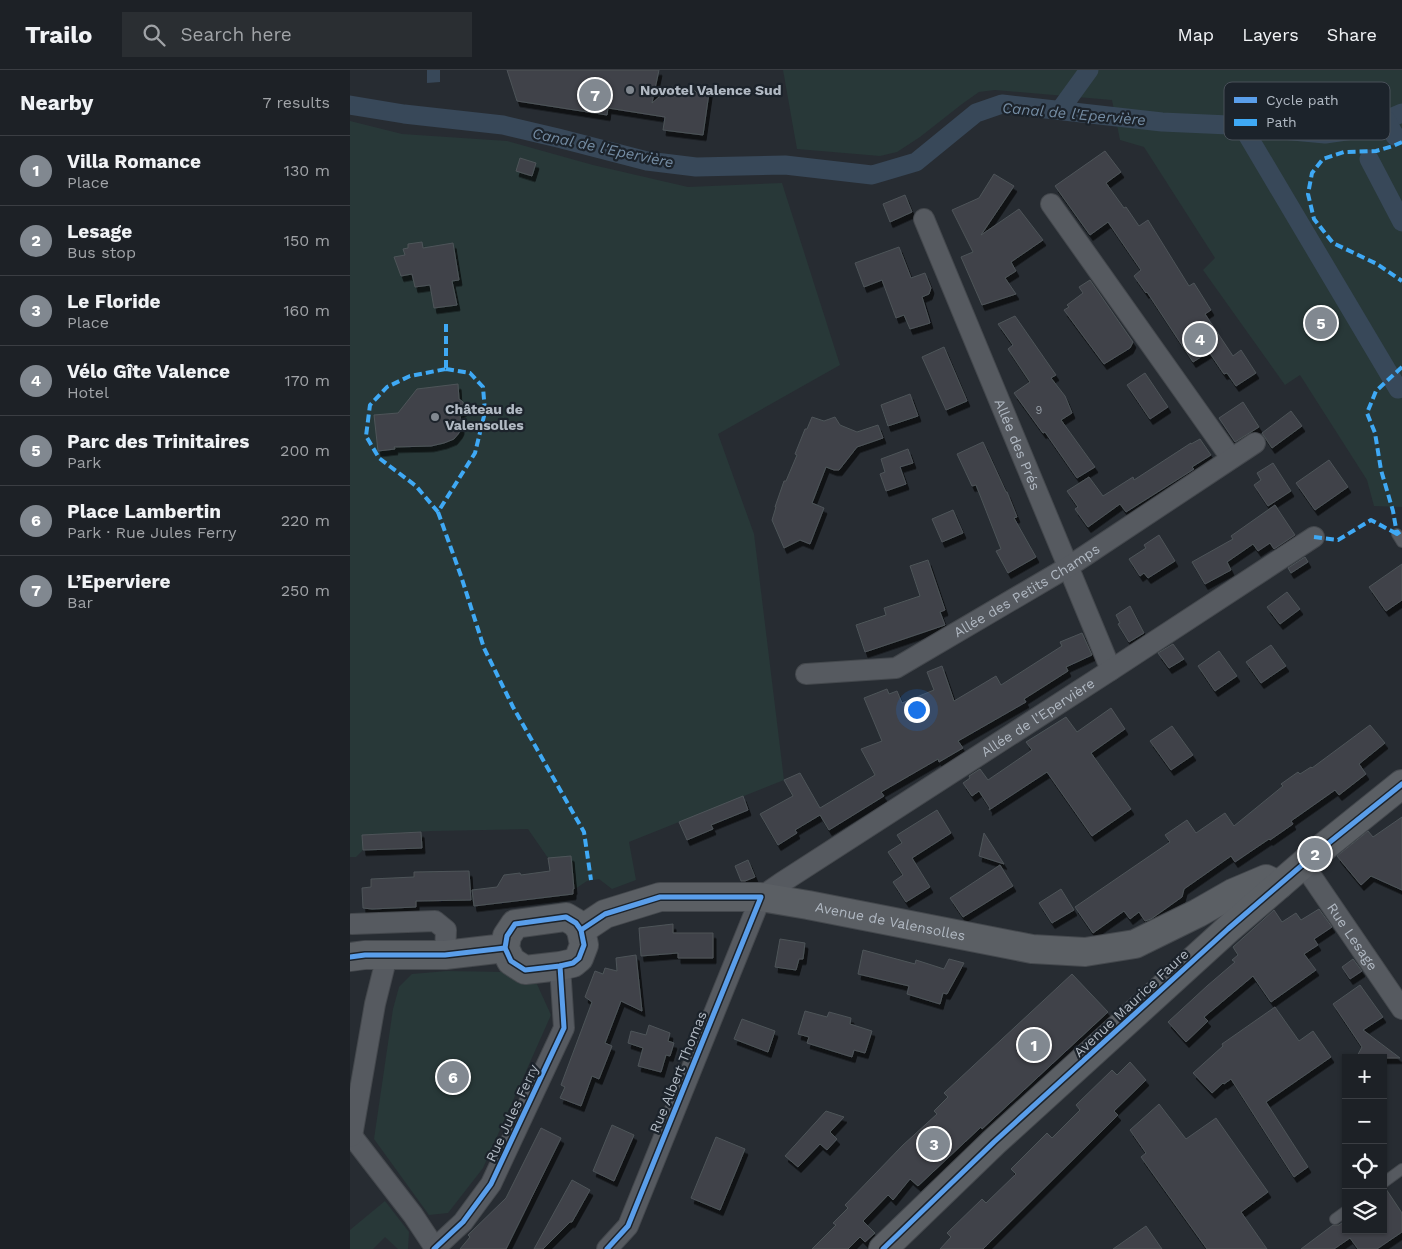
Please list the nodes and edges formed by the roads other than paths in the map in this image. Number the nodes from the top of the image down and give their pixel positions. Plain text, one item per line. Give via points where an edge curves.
1 (1051, 204) dead end
2 (924, 219) dead end
3 (1255, 443) dead end
4 (1231, 458) junction
5 (1314, 537) dead end
6 (1068, 567) junction
7 (1111, 670) junction
8 (806, 674) dead end
9 (1402, 784) edge
10 (1303, 864) junction
11 (1279, 885) junction
12 (761, 897) junction
13 (1198, 913) junction
14 (352, 924) dead end
15 (1228, 929) junction
16 (581, 930) junction
17 (505, 948) junction
18 (445, 955) junction
19 (387, 956) junction
20 (350, 958) edge
21 (560, 966) junction
22 (1402, 1009) edge
23 (351, 1136) edge
24 (1402, 1169) edge
25 (1387, 1180) edge
26 (1342, 1214) edge
27 (1335, 1218) dead end
28 (435, 1248) edge
29 (607, 1249) edge
30 (883, 1249) edge

1 - 4 street
2 - 6 street, Allée des Prés
3 - 4 street, Allée des Petits Champs
4 - 6 street, Allée des Petits Champs
5 - 7 street, Allée de l'Epervière
6 - 7 street, Allée des Prés
6 - 8 street, Allée des Petits Champs via 896,668
7 - 12 street, Allée de l'Epervière
9 - 10 street, Avenue Maurice Faure
10 - 11 street, Avenue Maurice Faure
10 - 22 street, Rue Lesage
11 - 13 street, Avenue de Valensolles via 1266,879
11 - 15 street, Avenue Maurice Faure
12 - 13 street, Avenue de Valensolles via 1032,949 1085,952 1136,944
12 - 16 street, Avenue de Valensolles via 660,897 605,914
12 - 29 street, Rue Albert Thomas via 628,1226
13 - 15 street via 1210,914
14 - 18 street via 435,921 446,930
15 - 30 street, Avenue Maurice Faure via 994,1142
16 - 17 street via 566,917 515,924 507,936
16 - 21 street via 584,945 579,958
17 - 18 street
17 - 21 street via 511,961 525,970
18 - 19 street
19 - 20 street
19 - 23 street
21 - 28 street, Rue Jules Ferry via 564,1028 491,1184 463,1222
23 - 28 street
24 - 25 lane
26 - 27 lane

